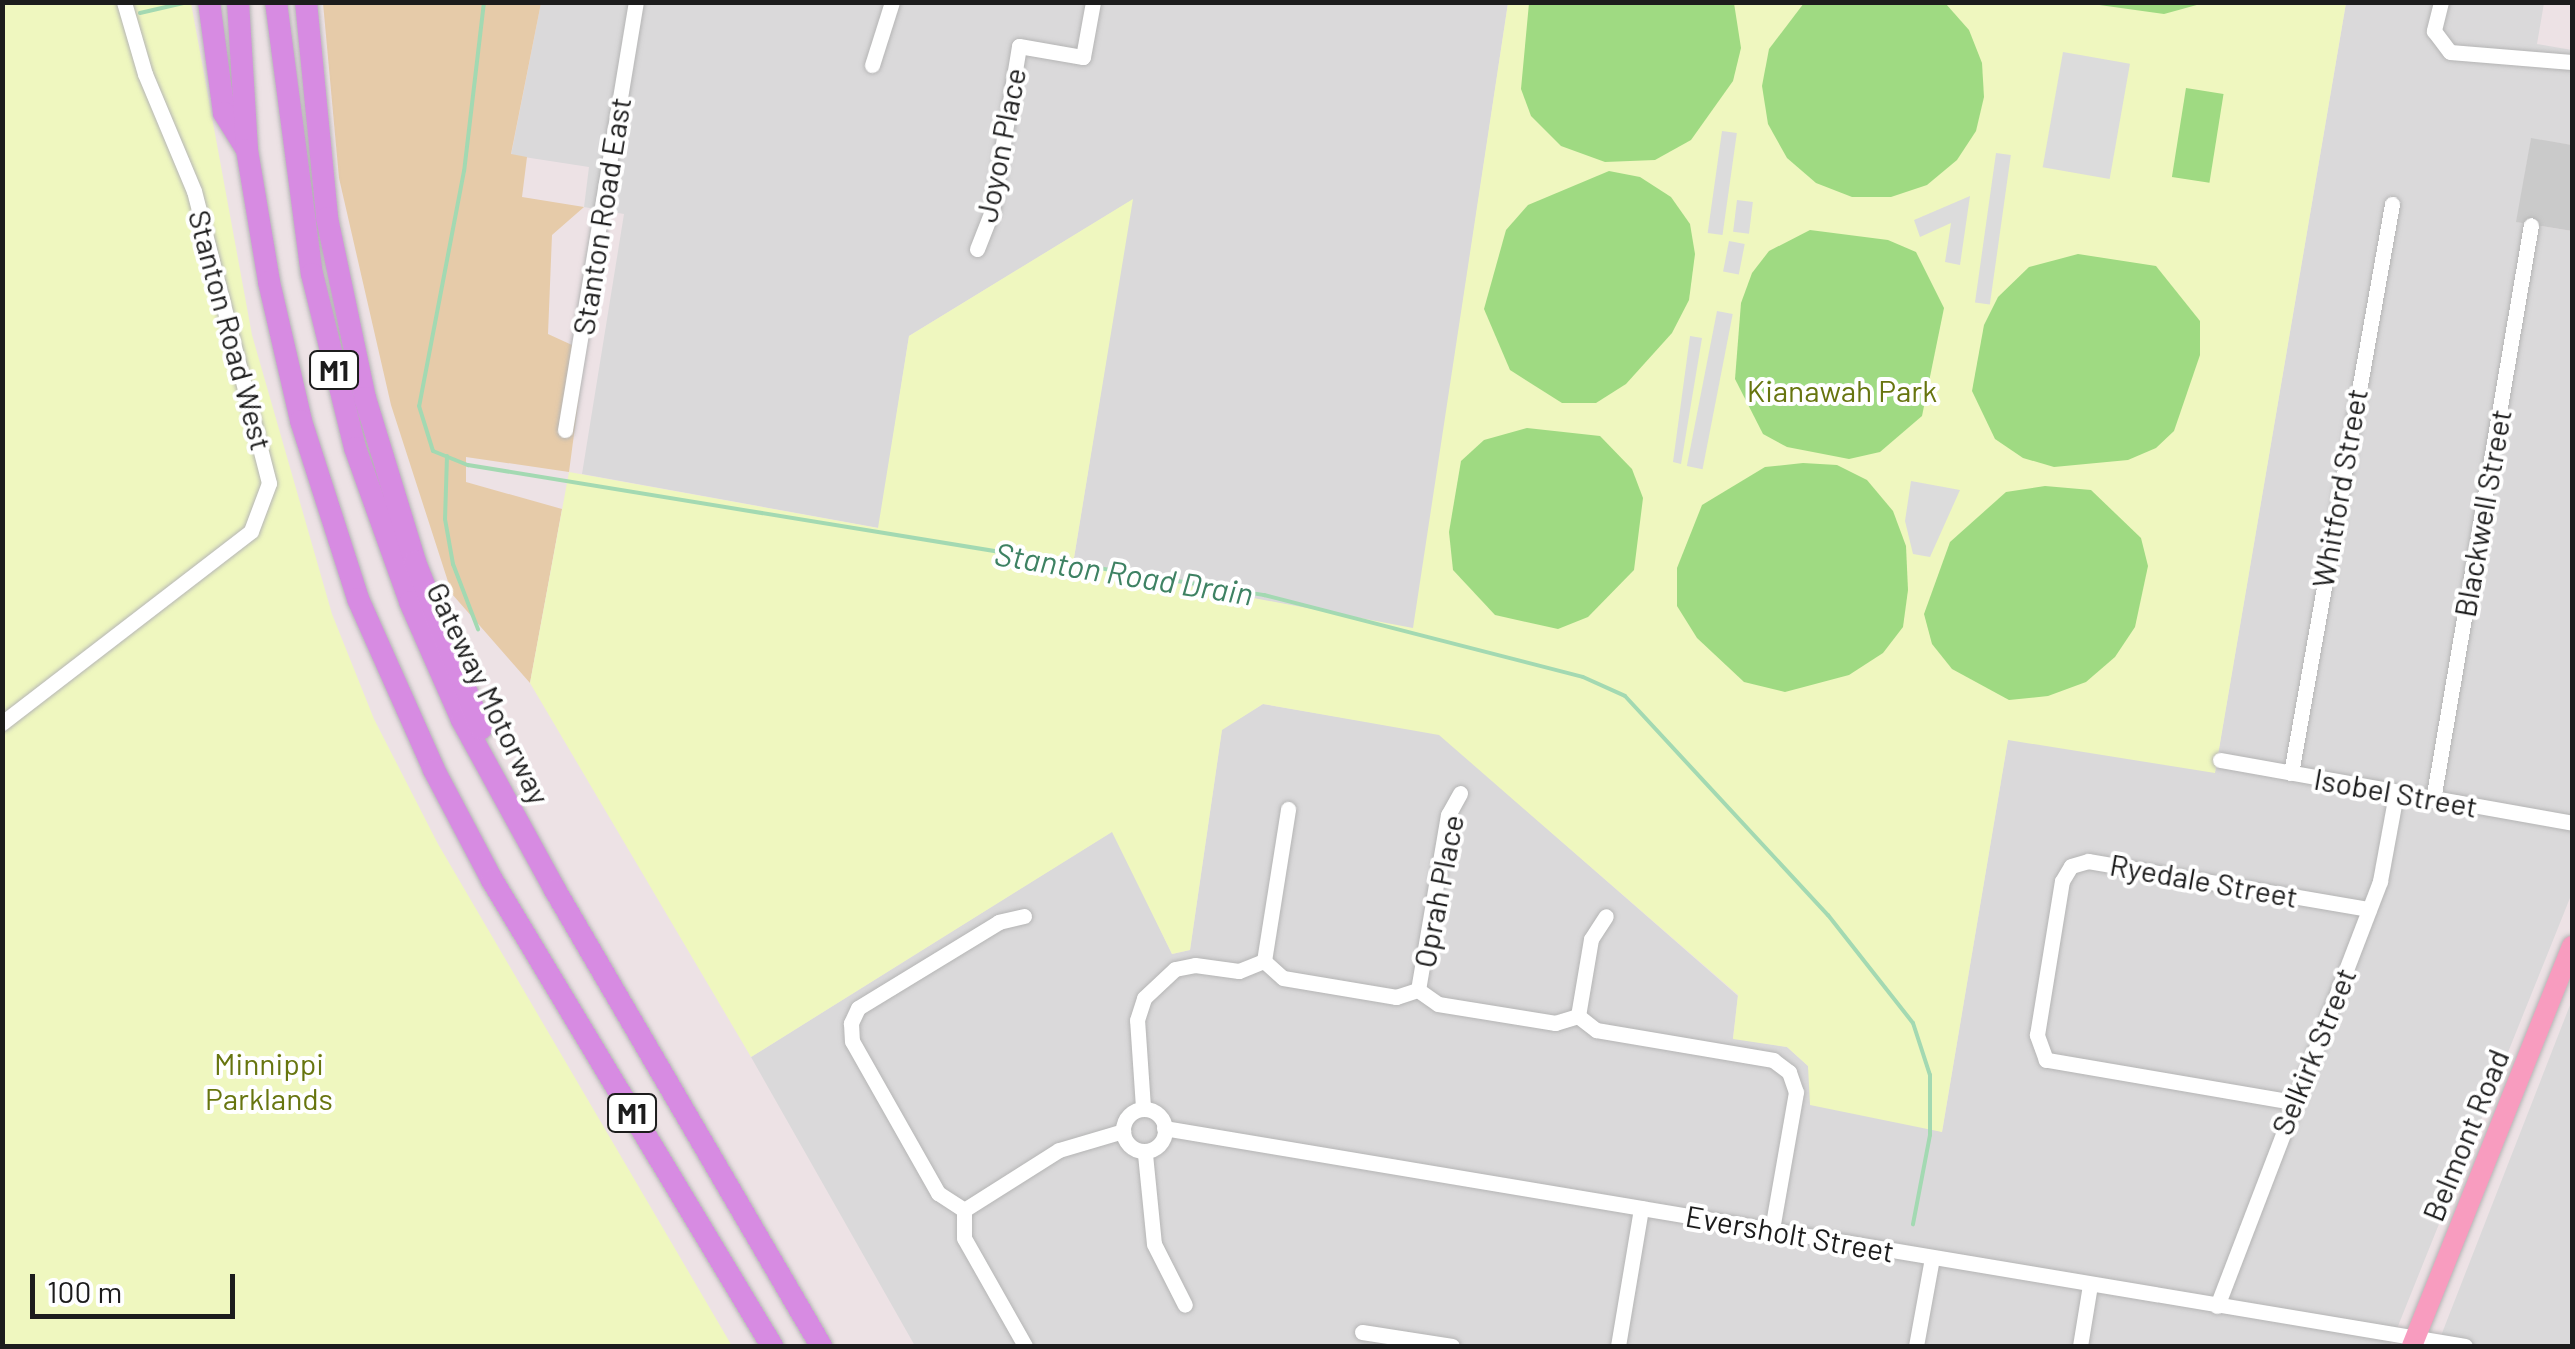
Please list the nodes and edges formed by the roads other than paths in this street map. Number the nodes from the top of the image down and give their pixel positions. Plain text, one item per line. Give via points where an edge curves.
1 (124, 2) edge
2 (209, 2) edge
3 (238, 2) edge
4 (276, 2) edge
5 (306, 2) edge
6 (636, 2) edge
7 (892, 2) edge
8 (1093, 2) edge
9 (2441, 2) edge
10 (2572, 62) edge
11 (872, 65) dead end
12 (247, 150) junction
13 (2392, 204) dead end
14 (2532, 226) dead end
15 (977, 249) dead end
16 (565, 430) dead end
17 (2, 724) edge
18 (480, 749) junction
19 (2220, 760) dead end
20 (2291, 773) junction
21 (1460, 793) dead end
22 (2396, 794) junction
23 (2434, 800) junction
24 (1288, 810) dead end
25 (2572, 823) edge
26 (2369, 908) junction
27 (1024, 916) dead end
28 (1606, 916) dead end
29 (2572, 946) edge
30 (1264, 962) junction
31 (1418, 990) junction
32 (1578, 1016) junction
33 (2292, 1102) junction
34 (1142, 1106) junction
35 (1164, 1128) junction
36 (1123, 1132) junction
37 (1145, 1154) junction
38 (1641, 1208) junction
39 (964, 1210) junction
40 (1772, 1230) junction
41 (1932, 1258) junction
42 (2090, 1285) junction
43 (1185, 1305) dead end
44 (2217, 1306) junction
45 (1362, 1332) dead end
46 (2414, 1343) edge
47 (772, 1346) edge
48 (821, 1346) edge
49 (1025, 1346) edge
50 (1452, 1346) edge
51 (1618, 1346) edge
52 (1916, 1346) edge
53 (2080, 1346) edge
54 (2465, 1346) edge

1 - 17 street, Stanton Road West via 145,74 194,191 270,484 251,530
2 - 12 highway via 224,113
3 - 12 highway, M1
4 - 18 highway, Gateway Motorway / M1 via 297,198 332,364 410,602
5 - 18 highway via 327,218 360,379 415,562 481,724
6 - 16 street, Stanton Road East
7 - 11 street
8 - 15 street, Joyon Place via 1084,56 1019,46 992,211
9 - 10 street via 2434,31 2450,52
12 - 47 highway, M1 via 301,422 390,675 492,880
13 - 20 street, Whitford Street
14 - 23 street, Blackwell Street
18 - 48 highway, Gateway Motorway / M1
19 - 20 street, Isobel Street
20 - 22 street, Isobel Street
21 - 31 street, Oprah Place via 1448,815
22 - 23 street, Isobel Street
22 - 26 street, Selkirk Street
23 - 25 street, Isobel Street
24 - 30 street
26 - 33 street, Selkirk Street
26 - 33 street, Ryedale Street via 2088,860 2071,866 2062,882 2037,1035 2046,1060
27 - 39 street via 999,922 874,999 851,1024 852,1041 938,1193
28 - 32 street via 1591,939
29 - 46 main road, Belmont Road
30 - 31 street via 1283,978 1396,996
30 - 34 street via 1240,970 1194,965 1156,982 1138,1020
31 - 32 street via 1438,1004 1555,1023
32 - 40 street via 1596,1030 1773,1060 1789,1072 1796,1092
33 - 44 street, Selkirk Street
34 - 35 street via 1158,1114
34 - 36 street via 1127,1116
35 - 37 street via 1160,1145
35 - 38 street, Eversholt Street
36 - 37 street via 1129,1146
36 - 39 street via 1060,1150
37 - 43 street via 1154,1244
38 - 40 street, Eversholt Street
38 - 51 street
39 - 49 street via 964,1238
40 - 41 street, Eversholt Street
41 - 42 street, Eversholt Street
41 - 52 street
42 - 44 street, Eversholt Street
42 - 53 street
44 - 46 street, Eversholt Street
45 - 50 street
46 - 54 street, Eversholt Street

